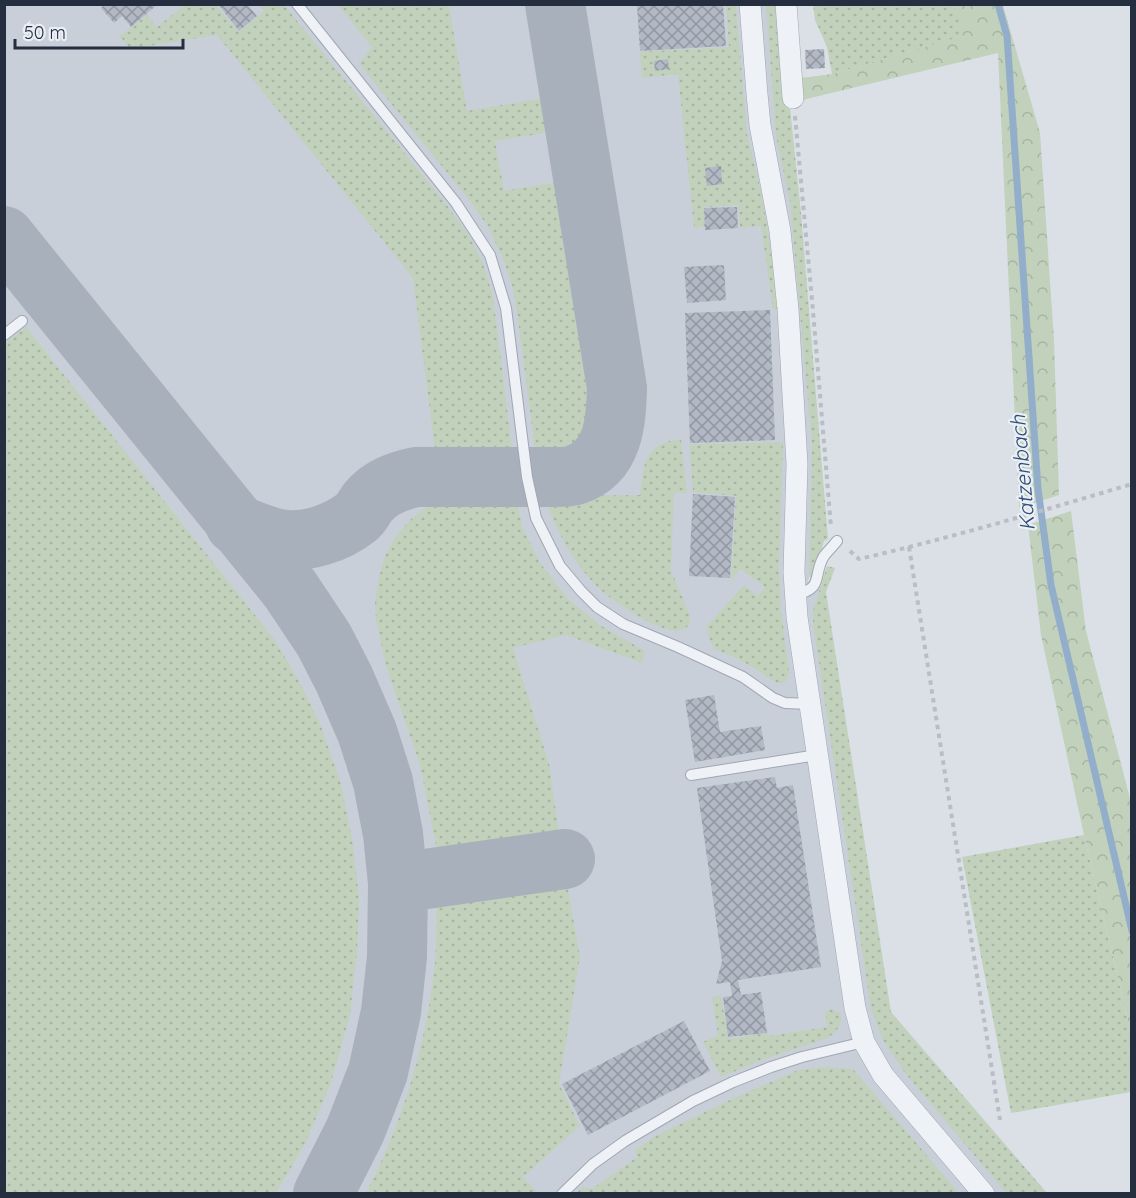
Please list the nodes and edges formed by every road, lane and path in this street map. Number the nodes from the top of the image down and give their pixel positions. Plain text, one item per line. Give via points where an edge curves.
1 (297, 4) edge
2 (750, 4) edge
3 (786, 4) edge
4 (793, 98) joint
5 (22, 321) dead end
6 (4, 335) edge
7 (1131, 484) edge
8 (837, 541) junction
9 (909, 547) junction
10 (795, 595) junction
11 (810, 704) junction
12 (817, 755) junction
13 (691, 775) dead end
14 (864, 1042) junction
15 (1000, 1120) dead end
16 (562, 1194) edge
17 (984, 1194) edge

1 - 11 lane via 456,203 490,255 506,308 527,477 536,518 560,566 597,607 623,624 734,673 773,698 785,703
2 - 10 street via 760,125 780,231 788,309 797,464
3 - 4 street
4 - 8 path via 831,526
5 - 6 lane
7 - 9 path
8 - 9 path via 859,559
8 - 10 lane via 824,557 812,588
9 - 15 path
10 - 11 street
11 - 12 street
12 - 13 lane
12 - 14 street via 855,1008
14 - 16 lane via 771,1067 693,1101 601,1158
14 - 17 street via 883,1075

